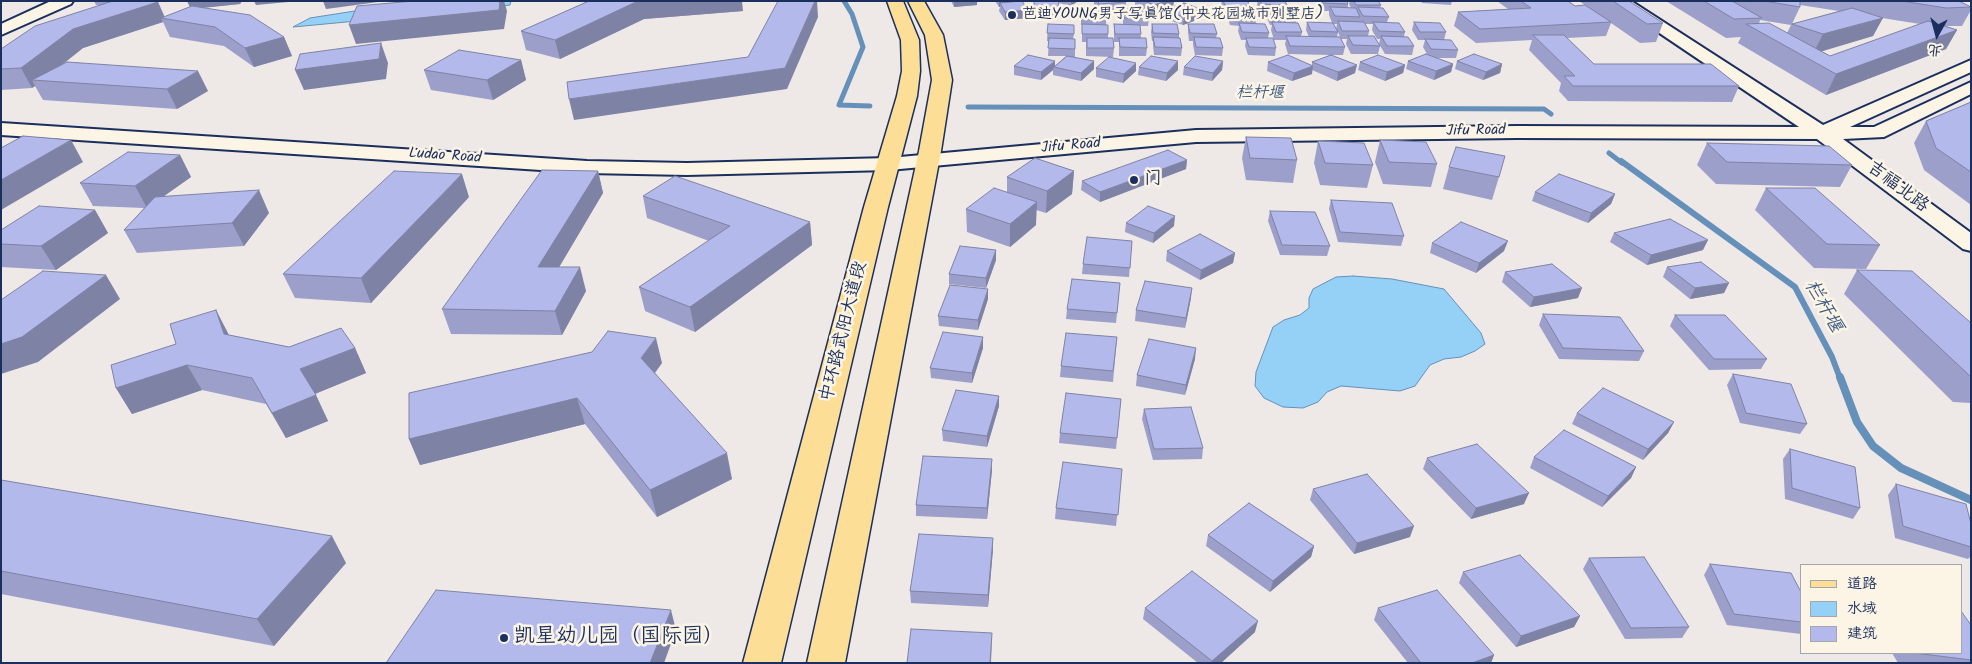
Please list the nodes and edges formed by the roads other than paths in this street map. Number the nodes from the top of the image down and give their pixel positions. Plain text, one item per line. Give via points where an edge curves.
1 (51, 1) edge
2 (65, 1) edge
3 (895, 1) edge
4 (916, 1) edge
5 (1620, 1) edge
6 (1, 23) edge
7 (1, 30) edge
8 (1971, 65) edge
9 (1971, 87) edge
10 (1, 129) edge
11 (1822, 133) junction
12 (928, 160) junction
13 (889, 164) junction
14 (1971, 244) edge
15 (762, 663) edge
16 (826, 663) edge

1 - 6 street
2 - 7 street
3 - 13 main road, 中环路武阳大道段 via 910,40 911,71 908,96
4 - 12 main road via 934,35 942,80
5 - 11 street
8 - 11 street
9 - 11 street, Jifu Road via 1877,133
10 - 13 street, Ludao Road via 587,166 687,169
11 - 12 street, Jifu Road via 1226,135
11 - 14 street, 吉福北路
12 - 13 street, Jifu Road
12 - 16 main road
13 - 15 main road, 中环路武阳大道段

